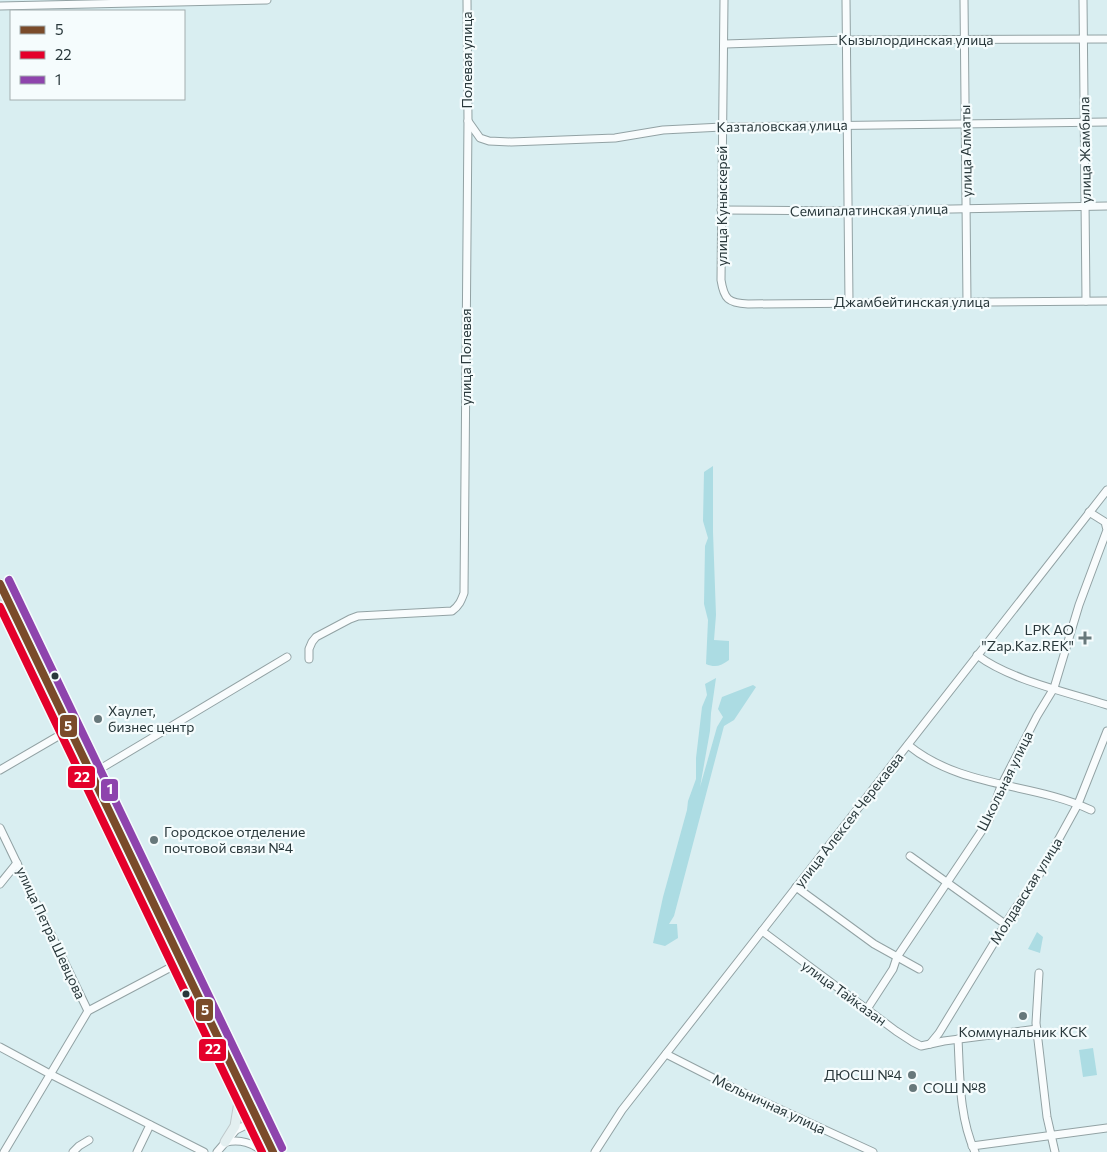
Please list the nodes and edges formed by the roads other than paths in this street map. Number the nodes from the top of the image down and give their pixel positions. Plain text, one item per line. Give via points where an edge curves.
1 (267, 0) edge
2 (467, 0) edge
3 (724, 0) edge
4 (846, 0) edge
5 (964, 0) edge
6 (1083, 0) edge
7 (0, 6) edge
8 (1084, 39) junction
9 (1107, 39) edge
10 (847, 40) junction
11 (964, 40) junction
12 (725, 44) junction
13 (468, 120) junction
14 (1085, 122) junction
15 (1107, 122) edge
16 (966, 123) junction
17 (848, 125) junction
18 (722, 127) junction
19 (1085, 206) junction
20 (1107, 206) edge
21 (966, 209) junction
22 (721, 210) junction
23 (848, 211) junction
24 (723, 291) joint
25 (1086, 301) junction
26 (1107, 301) edge
27 (849, 302) junction
28 (967, 302) junction
29 (1107, 490) edge
30 (1089, 512) junction
31 (0, 584) edge
32 (0, 605) edge
33 (978, 655) junction
34 (287, 657) dead end
35 (308, 659) dead end
36 (1054, 688) junction
37 (1107, 705) edge
38 (1107, 730) edge
39 (66, 732) junction
40 (908, 744) junction
41 (0, 770) edge
42 (87, 775) junction
43 (1002, 786) junction
44 (1078, 804) junction
45 (1091, 810) dead end
46 (0, 828) edge
47 (910, 856) dead end
48 (17, 863) junction
49 (948, 882) junction
50 (0, 884) edge
51 (796, 887) junction
52 (1005, 924) junction
53 (762, 931) junction
54 (897, 957) junction
55 (178, 964) junction
56 (919, 969) dead end
57 (1040, 973) dead end
58 (867, 1009) junction
59 (88, 1011) junction
60 (1037, 1030) junction
61 (958, 1040) junction
62 (930, 1044) junction
63 (0, 1047) edge
64 (666, 1054) junction
65 (50, 1074) junction
66 (239, 1102) junction
67 (253, 1121) junction
68 (150, 1125) junction
69 (1107, 1128) edge
70 (1051, 1136) junction
71 (89, 1140) dead end
72 (225, 1142) junction
73 (974, 1149) edge
74 (4, 1152) edge
75 (74, 1152) edge
76 (137, 1152) edge
77 (204, 1152) edge
78 (217, 1152) edge
79 (264, 1152) edge
80 (273, 1152) edge
81 (595, 1152) edge
82 (873, 1152) edge
83 (1055, 1152) edge

1 - 7 street
2 - 13 street, Полевая улица
3 - 12 street, улица Куныскерей
4 - 10 street
5 - 11 street, улица Алматы
6 - 8 street, улица Жамбыла
8 - 9 street, Кызылординская улица
8 - 11 street, Кызылординская улица
8 - 14 street, улица Жамбыла
10 - 11 street, Кызылординская улица
10 - 12 street, Кызылординская улица
10 - 17 street
11 - 16 street, улица Алматы
12 - 18 street, улица Куныскерей
13 - 18 street, Казталовская улица via 480,138 511,142 615,138 663,130
13 - 35 street, улица Полевая via 464,593 452,611 358,616 341,622 316,636
14 - 15 street, Казталовская улица
14 - 16 street, Казталовская улица
14 - 19 street, улица Жамбыла
16 - 17 street, Казталовская улица
16 - 21 street, улица Алматы
17 - 18 street, Казталовская улица
17 - 23 street
18 - 22 street, улица Куныскерей
19 - 20 street, Семипалатинская улица
19 - 21 street, Семипалатинская улица
19 - 25 street, улица Жамбыла
21 - 23 street, Семипалатинская улица
21 - 28 street, улица Алматы
22 - 23 street, Семипалатинская улица
22 - 24 street, улица Куныскерей
23 - 27 street
24 - 27 street, Джамбейтинская улица via 729,300 738,304
25 - 26 street, Джамбейтинская улица
25 - 28 street, Джамбейтинская улица
27 - 28 street, Джамбейтинская улица
29 - 30 street, улица Алексея Черекаева
30 - 33 street, улица Алексея Черекаева
30 - 36 street, Школьная улица via 1105,522 1107,530
31 - 39 main road
32 - 39 main road
33 - 36 street via 1013,675
33 - 40 street, улица Алексея Черекаева
34 - 42 street
36 - 37 street
36 - 43 street, Школьная улица
38 - 44 street, Молдавская улица
39 - 41 street
39 - 42 main road
40 - 43 street via 938,764
40 - 51 street, улица Алексея Черекаева
42 - 55 main road
43 - 44 street
43 - 49 street, Школьная улица via 989,820
44 - 45 street
44 - 52 street, Молдавская улица via 1038,875
46 - 48 street, улица Петра Шевцова
47 - 49 street
48 - 50 street
48 - 59 street, улица Петра Шевцова
49 - 52 street
49 - 54 street, Школьная улица
51 - 53 street, улица Алексея Черекаева
51 - 54 street
52 - 62 street, Молдавская улица
53 - 58 street, улица Тайказан
53 - 64 street, улица Алексея Черекаева
54 - 56 street
54 - 58 street, Школьная улица via 893,970
55 - 59 street
55 - 66 main road
55 - 67 main road
57 - 60 street
58 - 62 street, улица Тайказан via 913,1042 921,1046
59 - 65 street
60 - 61 street
60 - 70 street
61 - 62 street
61 - 73 street via 962,1110
63 - 65 street
64 - 81 street, улица Алексея Черекаева via 612,1123
64 - 82 street, Мельничная улица
65 - 68 street
65 - 74 street
66 - 67 main road
66 - 72 main road via 235,1126
67 - 72 street via 236,1130
67 - 79 main road
67 - 80 main road
68 - 76 street
68 - 77 street
69 - 70 street
70 - 73 street
70 - 83 street
71 - 75 street
72 - 78 street
72 - 79 street via 234,1140 253,1144

